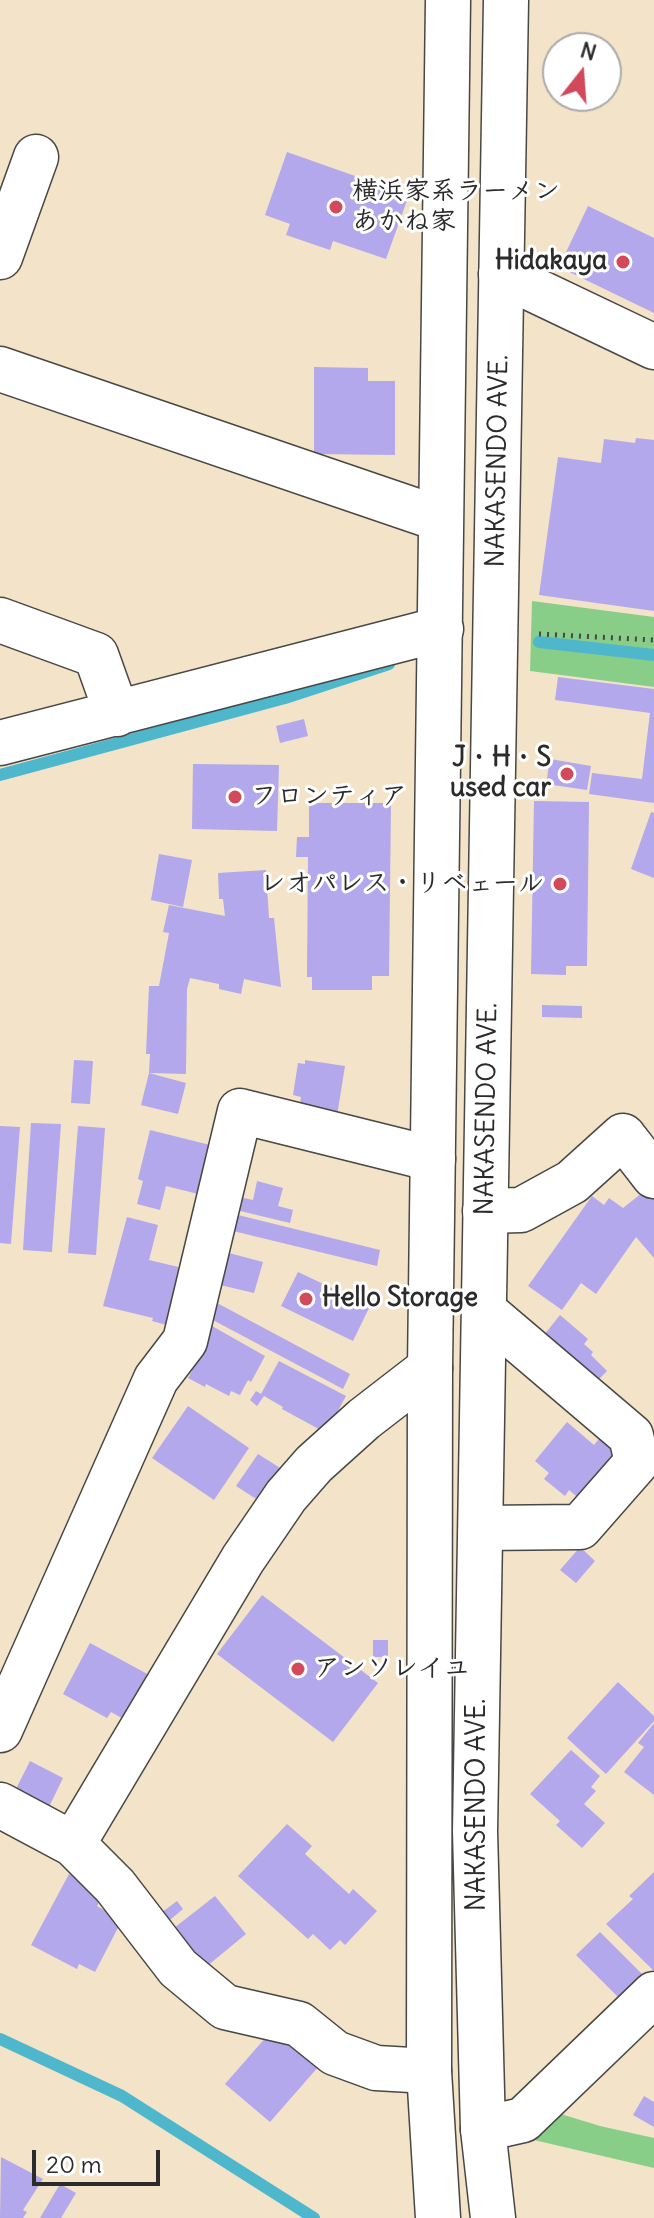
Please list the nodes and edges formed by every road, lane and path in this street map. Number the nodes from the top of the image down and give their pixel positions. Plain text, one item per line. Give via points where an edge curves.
1 (448, 0) edge
2 (506, 0) edge
3 (36, 157) dead end
4 (0, 257) edge
5 (501, 274) junction
6 (654, 347) edge
7 (0, 369) edge
8 (440, 519) junction
9 (0, 620) edge
10 (441, 629) junction
11 (535, 634) dead end
12 (654, 640) edge
13 (117, 714) junction
14 (0, 743) edge
15 (433, 1159) junction
16 (654, 1176) edge
17 (485, 1211) junction
18 (484, 1311) junction
19 (430, 1368) junction
20 (482, 1528) junction
21 (0, 1730) edge
22 (0, 1805) edge
23 (73, 1844) junction
24 (654, 1994) edge
25 (429, 2071) junction
26 (483, 2129) junction
27 (438, 2218) edge
28 (493, 2218) edge

1 - 8 main road, NAKASENDO AVE.
2 - 5 main road, NAKASENDO AVE.
3 - 4 main road
5 - 6 main road
5 - 17 main road, NAKASENDO AVE.
7 - 8 main road
8 - 10 main road, NAKASENDO AVE.
9 - 13 main road via 96,655
10 - 13 main road
10 - 15 main road, NAKASENDO AVE.
11 - 12 path
13 - 14 main road
15 - 19 main road, NAKASENDO AVE.
15 - 21 main road via 240,1111 185,1341 156,1379
16 - 17 main road via 623,1136 572,1182 521,1210
17 - 18 main road, NAKASENDO AVE.
18 - 20 main road, NAKASENDO AVE.
18 - 20 main road via 631,1436 637,1462 580,1527
19 - 23 main road via 364,1419 286,1496
19 - 25 main road, NAKASENDO AVE.
20 - 26 main road, NAKASENDO AVE. via 475,1831
22 - 23 main road
23 - 25 main road via 115,1886 178,1968 225,2007 299,2024 335,2053 376,2068
24 - 26 main road via 523,2120
25 - 27 main road, NAKASENDO AVE.
26 - 28 main road, NAKASENDO AVE.

